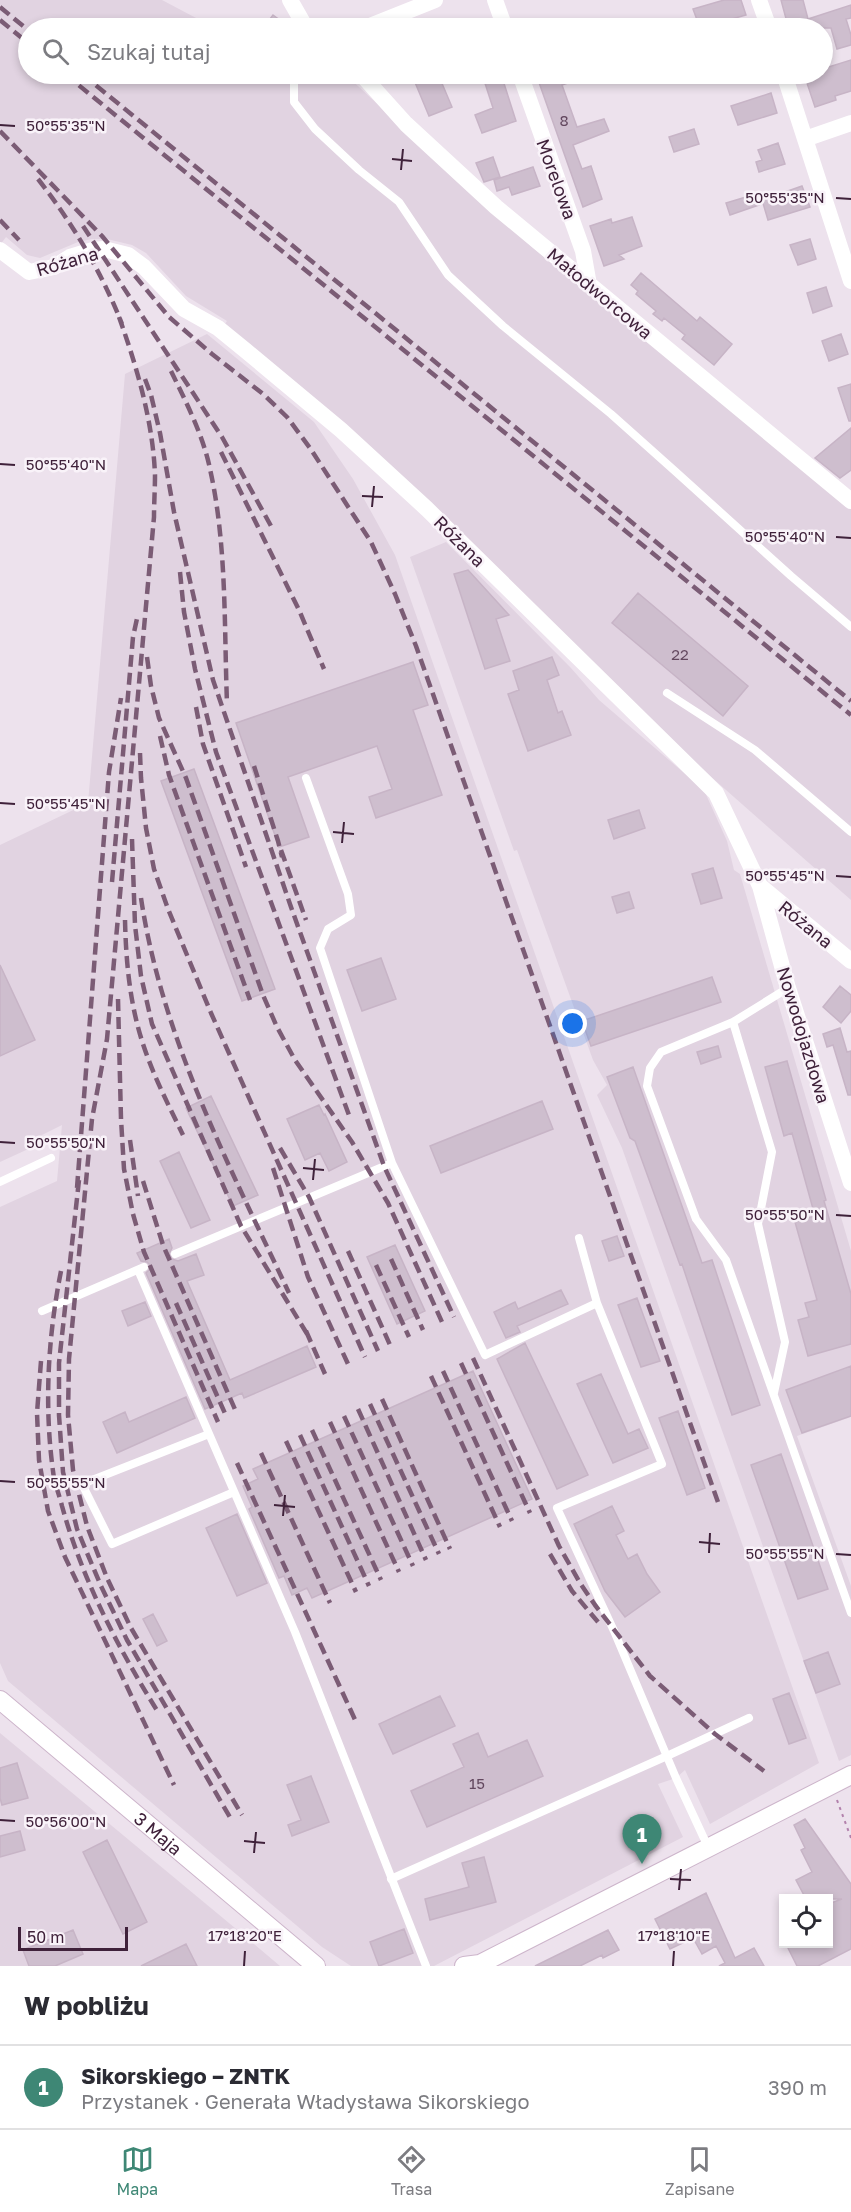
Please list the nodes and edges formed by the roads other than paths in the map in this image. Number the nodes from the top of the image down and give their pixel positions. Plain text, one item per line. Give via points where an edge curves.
1 (290, 0) edge
2 (435, 0) edge
3 (495, 0) edge
4 (759, 0) edge
5 (300, 18) edge
6 (390, 18) edge
7 (501, 18) edge
8 (765, 18) edge
9 (294, 84) edge
10 (370, 84) edge
11 (524, 84) edge
12 (787, 84) edge
13 (851, 123) edge
14 (805, 139) junction
15 (0, 250) edge
16 (851, 281) edge
17 (589, 285) junction
18 (851, 501) edge
19 (851, 627) edge
20 (667, 693) dead end
21 (306, 778) dead end
22 (851, 832) edge
23 (760, 886) junction
24 (851, 961) edge
25 (788, 988) junction
26 (733, 1022) junction
27 (51, 1158) dead end
28 (392, 1163) junction
29 (0, 1182) edge
30 (851, 1183) edge
31 (579, 1238) dead end
32 (175, 1254) dead end
33 (597, 1303) junction
34 (42, 1311) dead end
35 (774, 1394) junction
36 (209, 1434) junction
37 (234, 1492) junction
38 (851, 1613) edge
39 (0, 1700) edge
40 (750, 1718) dead end
41 (667, 1756) junction
42 (851, 1775) edge
43 (708, 1847) junction
44 (391, 1878) junction
45 (474, 1965) edge
46 (316, 1966) edge
47 (426, 1966) edge

1 - 5 street
2 - 6 street
3 - 7 street
4 - 8 street
9 - 19 lane via 294,102 315,129 399,202 448,275
10 - 17 street, Małodworcowa via 406,124 496,207
11 - 17 street, Morelowa via 583,250
12 - 14 street
13 - 14 street
14 - 16 street
15 - 23 street, Różana via 29,272 54,267 93,250 128,255 184,309 218,328 254,357 427,509 716,793
17 - 18 street, Małodworcowa
20 - 22 lane via 755,750
21 - 28 lane via 348,894 351,915 328,930 320,948
23 - 24 street, Różana
23 - 25 street, Nowodojazdowa
25 - 26 lane
25 - 30 street, Nowodojazdowa
26 - 35 lane via 772,1152 758,1224 785,1342
26 - 35 lane via 661,1052 651,1068 647,1086 696,1219 726,1260
27 - 29 lane
28 - 32 lane
28 - 33 lane via 485,1355
31 - 33 lane
33 - 41 lane via 662,1464 557,1508
34 - 36 lane via 141,1269
35 - 38 lane
36 - 37 lane
36 - 37 lane via 82,1484 112,1544
37 - 44 lane via 295,1632
39 - 46 street, 3 Maja
40 - 41 lane
41 - 43 lane
41 - 44 lane
42 - 43 street
43 - 45 street
44 - 47 lane

